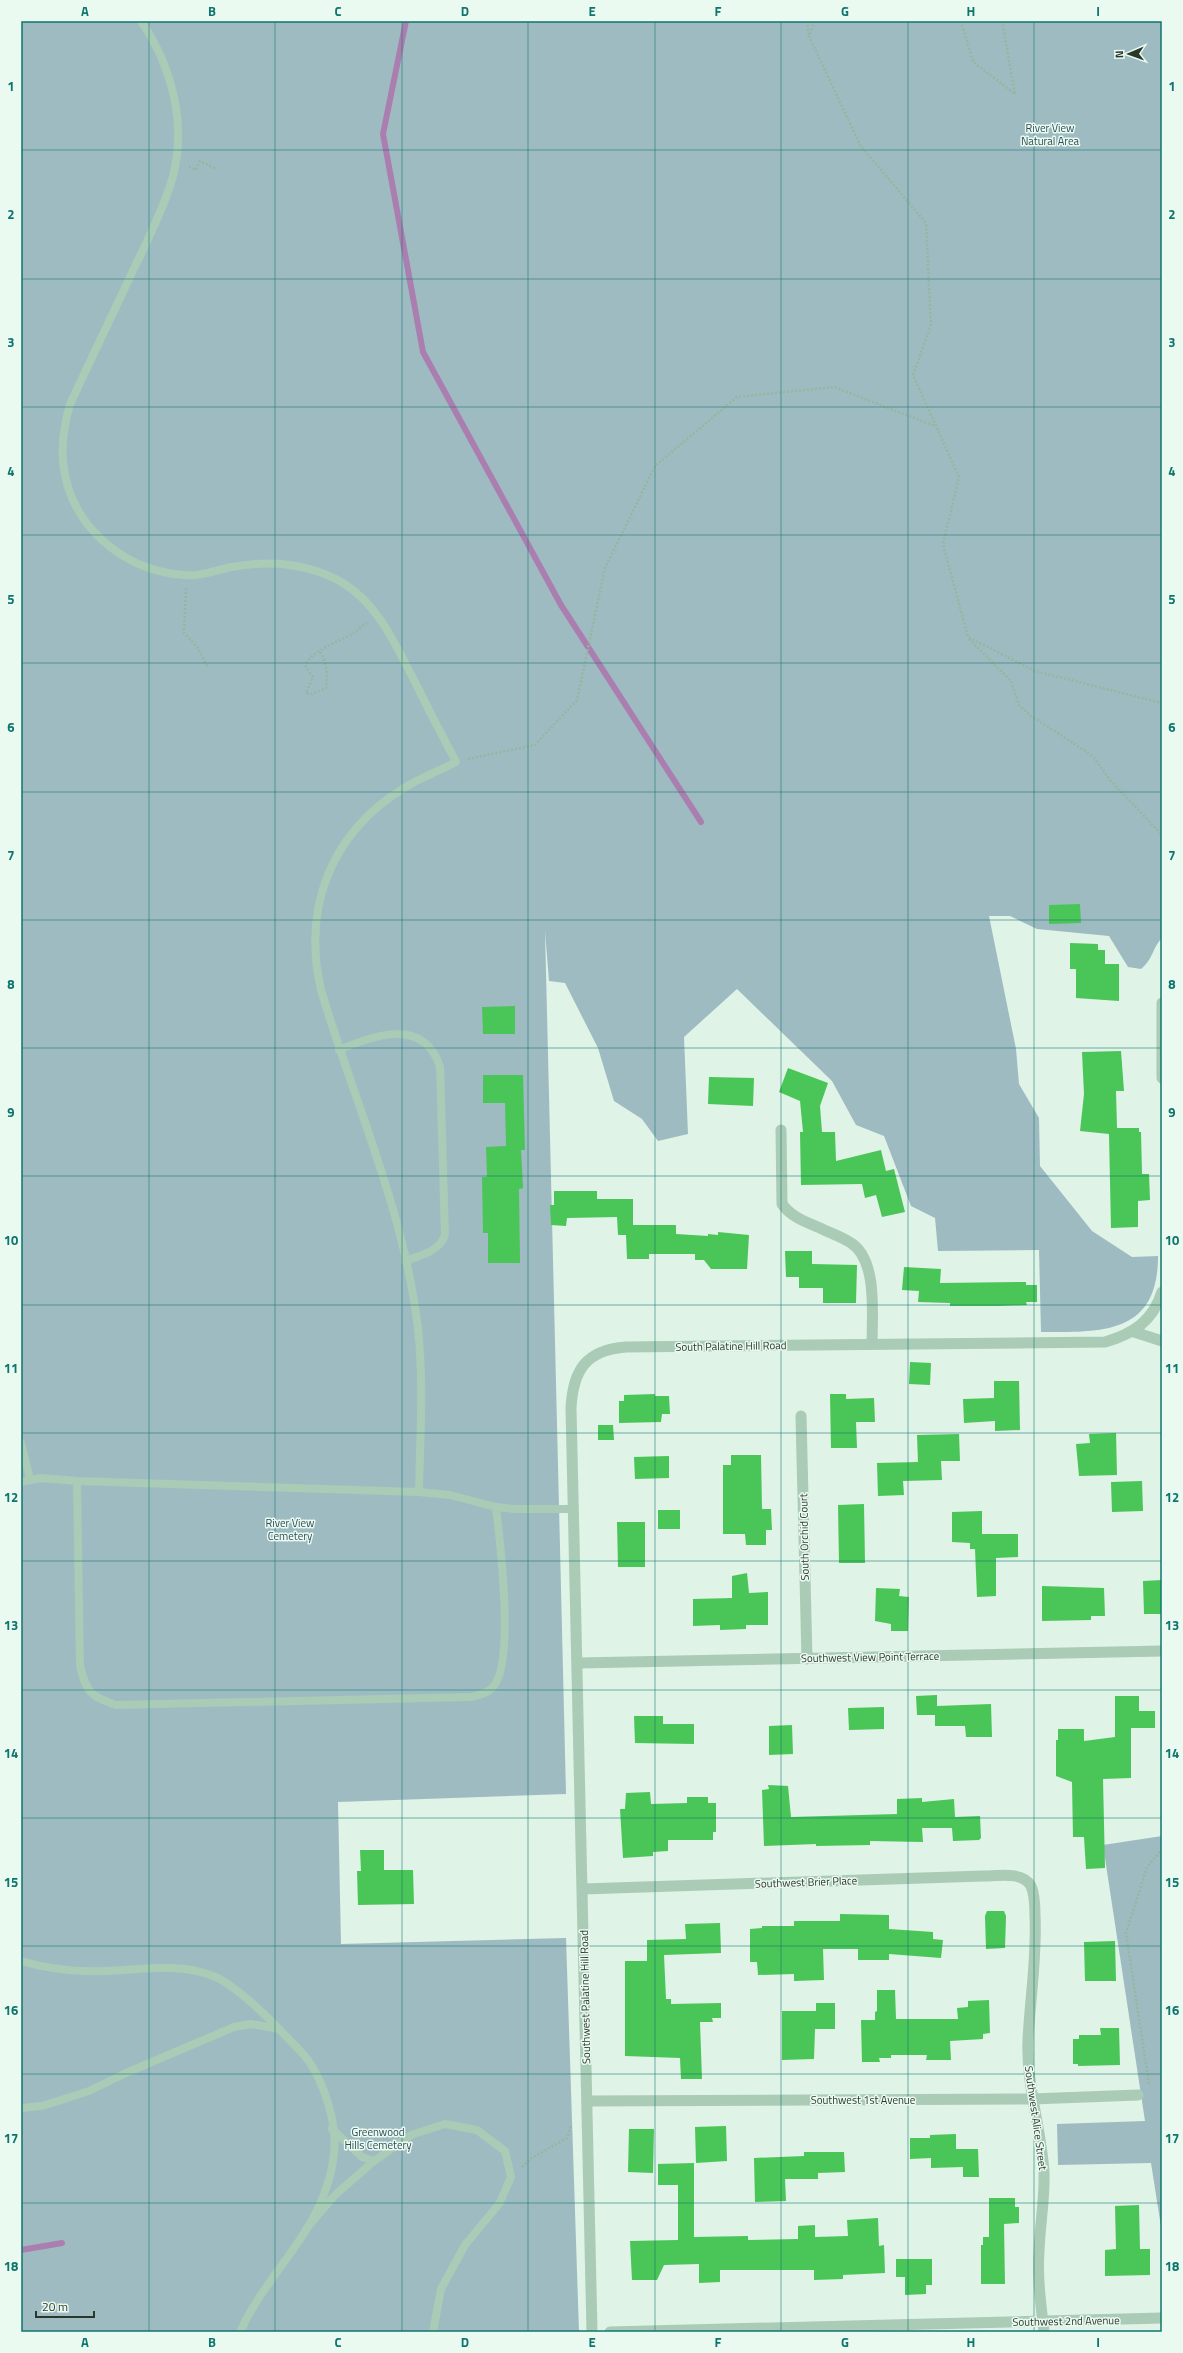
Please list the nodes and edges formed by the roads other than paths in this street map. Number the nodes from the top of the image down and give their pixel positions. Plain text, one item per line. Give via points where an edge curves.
1 (141, 21) edge
2 (1162, 1003) edge
3 (339, 1050) junction
4 (1162, 1078) edge
5 (781, 1130) dead end
6 (405, 1261) junction
7 (1162, 1292) edge
8 (1134, 1332) junction
9 (1162, 1341) edge
10 (872, 1344) junction
11 (801, 1416) dead end
12 (21, 1443) edge
13 (30, 1479) junction
14 (77, 1481) junction
15 (21, 1482) edge
16 (419, 1492) junction
17 (496, 1507) junction
18 (574, 1509) junction
19 (1162, 1651) edge
20 (807, 1659) junction
21 (578, 1663) junction
22 (1028, 1882) joint
23 (582, 1888) junction
24 (21, 1961) edge
25 (279, 2029) junction
26 (1138, 2095) dead end
27 (1032, 2099) junction
28 (587, 2101) junction
29 (21, 2108) edge
30 (332, 2129) junction
31 (374, 2161) junction
32 (306, 2229) junction
33 (1162, 2318) edge
34 (1044, 2326) edge
35 (240, 2332) edge
36 (433, 2332) edge
37 (592, 2332) edge
38 (610, 2332) edge

1 - 3 lane via 151,36 171,83 177,122 176,162 165,200 70,404 64,426 63,461 72,496 83,518 96,535 127,560 142,567 185,576 251,564 285,564 308,568 358,594 377,615 398,649 456,762 405,787 382,804 342,848 326,879 316,921 314,951 321,990
2 - 4 street
3 - 6 lane via 372,1146
3 - 6 lane via 384,1035 402,1034 421,1040 437,1056 440,1067 445,1235 442,1243 435,1249
5 - 10 street via 782,1204 793,1216 852,1243 861,1253 868,1265 870,1276
6 - 16 lane via 418,1329 421,1373
7 - 8 street, South Palatine Hill Road via 1151,1315
8 - 9 street
8 - 10 street, South Palatine Hill Road via 1092,1344
10 - 18 street, South Palatine Hill Road via 626,1347 600,1351 580,1369 572,1397
11 - 20 street, South Orchid Court
12 - 13 lane
13 - 14 lane
13 - 15 lane
14 - 16 lane
14 - 17 lane via 80,1666 84,1683 95,1697 116,1705 471,1697 482,1694 493,1687 502,1666 503,1654 502,1558
16 - 17 lane via 450,1495
17 - 18 lane
18 - 21 street, South Palatine Hill Road
19 - 20 street, Southwest View Point Terrace
20 - 21 street, Southwest View Point Terrace
21 - 23 street, Southwest Palatine Hill Road
22 - 23 street, Southwest Brier Place via 1016,1877 983,1876
22 - 27 street, Southwest Alice Street via 1033,1892 1036,1934 1036,1962 1028,2040 1028,2076
23 - 28 street, Southwest Palatine Hill Road
24 - 25 lane via 78,1971 175,1969 214,1976 242,1995
25 - 29 lane via 251,2024 234,2027 89,2091 42,2106
25 - 30 lane via 308,2060 321,2083 331,2111
26 - 27 street, Southwest 1st Avenue
27 - 28 street, Southwest 1st Avenue
27 - 34 street, Southwest Alice Street via 1044,2170 1038,2251
28 - 37 street, Southwest Palatine Hill Road
30 - 31 lane via 362,2157
30 - 32 lane via 334,2153 324,2194
31 - 32 lane via 336,2194
31 - 36 lane via 411,2135 445,2124 477,2130 505,2150 511,2176 499,2204 465,2244 441,2289
32 - 35 lane
33 - 34 street, Southwest 2nd Avenue
34 - 38 street, Southwest 2nd Avenue

